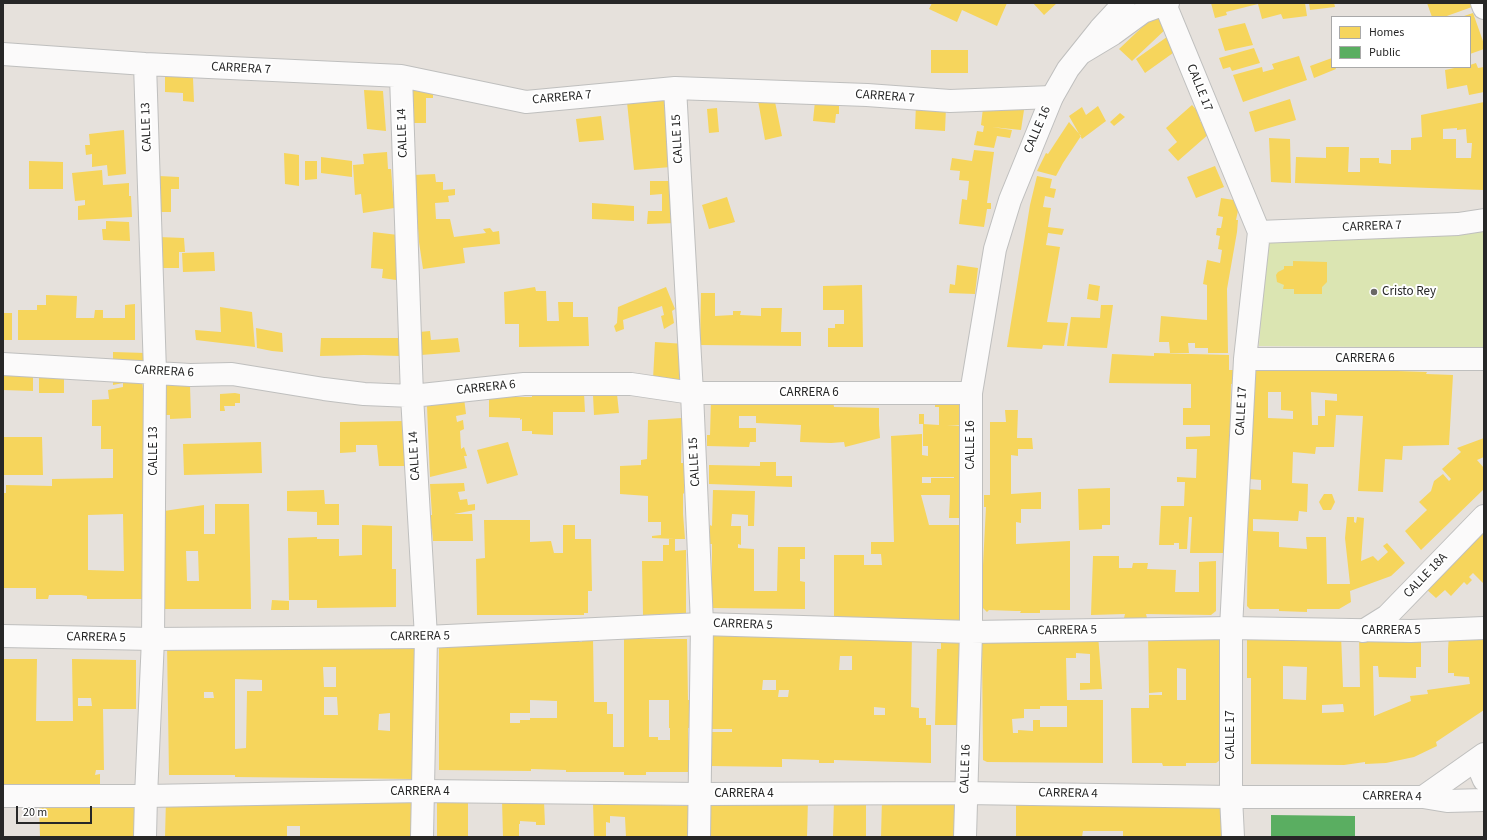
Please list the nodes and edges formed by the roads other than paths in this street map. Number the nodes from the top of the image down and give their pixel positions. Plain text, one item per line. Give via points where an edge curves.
1 (1124, 3) edge
2 (1482, 3) edge
3 (1166, 4) edge
4 (1484, 8) edge
5 (3, 54) edge
6 (1074, 61) junction
7 (145, 64) junction
8 (402, 76) junction
9 (675, 88) junction
10 (1052, 97) junction
11 (1484, 220) edge
12 (1259, 232) junction
13 (1245, 359) junction
14 (1484, 359) edge
15 (3, 364) edge
16 (155, 372) junction
17 (692, 393) junction
18 (971, 393) junction
19 (412, 396) junction
20 (1484, 516) edge
21 (702, 624) junction
22 (1231, 628) junction
23 (1484, 628) edge
24 (1363, 631) junction
25 (971, 632) junction
26 (3, 636) edge
27 (426, 638) junction
28 (153, 639) junction
29 (1481, 765) edge
30 (422, 791) junction
31 (965, 793) junction
32 (699, 794) junction
33 (3, 796) edge
34 (146, 796) junction
35 (1231, 796) junction
36 (1423, 797) junction
37 (1484, 800) edge
38 (146, 837) edge
39 (422, 837) edge
40 (699, 837) edge
41 (964, 837) edge
42 (1233, 837) edge

1 - 6 street, CALLE 16
2 - 4 street
3 - 6 street via 1143,12
3 - 12 street, CALLE 17
5 - 7 street, CARRERA 7
6 - 10 street, CALLE 16
7 - 8 street, CARRERA 7
7 - 16 street, CALLE 13
8 - 9 street, CARRERA 7 via 526,102
8 - 19 street, CALLE 14
9 - 10 street, CARRERA 7 via 867,95 950,101
9 - 17 street, CALLE 15
10 - 18 street, CALLE 16 via 1010,200 995,249
11 - 12 street, CARRERA 7 via 1458,224
12 - 13 street, CALLE 17
13 - 14 street, CARRERA 6
13 - 22 street, CALLE 17
15 - 16 street, CARRERA 6
16 - 19 street, CARRERA 6 via 190,375 232,374 364,394
16 - 28 street, CALLE 13
17 - 18 street, CARRERA 6
17 - 19 street, CARRERA 6 via 631,384 524,384
17 - 21 street, CALLE 15
18 - 25 street, CALLE 16
19 - 27 street, CALLE 14
20 - 24 street, CALLE 18A via 1387,616
21 - 25 street, CARRERA 5
21 - 27 street, CARRERA 5
21 - 32 street, CALLE 15
22 - 24 street, CARRERA 5
22 - 25 street, CARRERA 5
22 - 35 street, CALLE 17
23 - 24 street, CARRERA 5
25 - 31 street, CALLE 16
26 - 28 street, CARRERA 5
27 - 28 street, CARRERA 5
27 - 30 street, CALLE 14
28 - 34 street, CALLE 13
29 - 36 street
30 - 32 street, CARRERA 4
30 - 34 street, CARRERA 4
30 - 39 street, CALLE 14
31 - 32 street, CARRERA 4
31 - 35 street, CARRERA 4
31 - 41 street, CALLE 16
32 - 40 street, CALLE 15
33 - 34 street, CARRERA 4
34 - 38 street, CALLE 13
35 - 36 street, CARRERA 4
35 - 42 street, CALLE 17
36 - 37 street, CARRERA 4 via 1448,801

